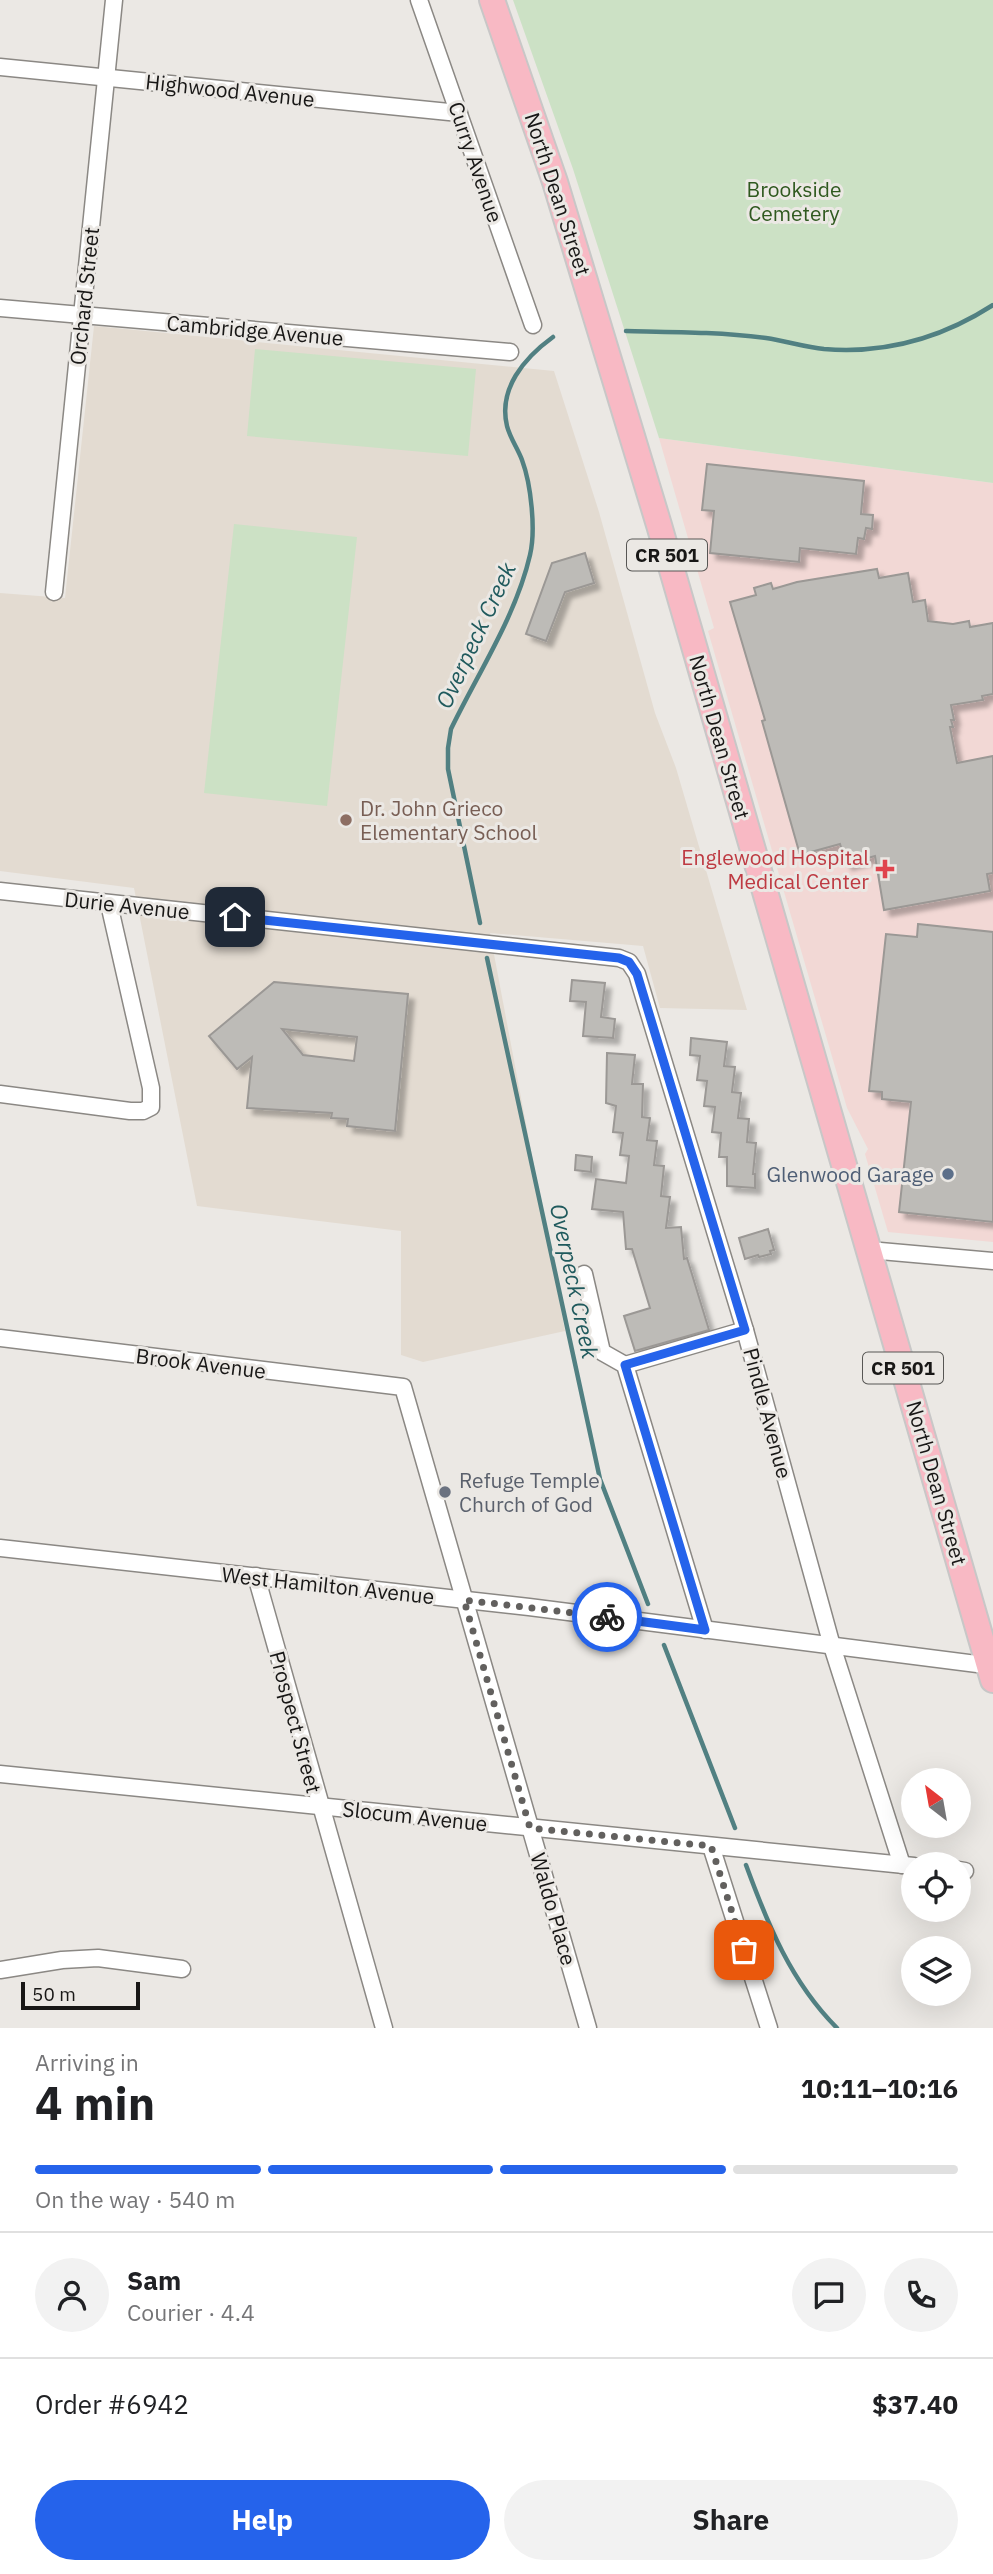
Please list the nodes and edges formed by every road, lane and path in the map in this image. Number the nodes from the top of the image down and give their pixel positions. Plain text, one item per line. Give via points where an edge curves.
1 (114, 0) edge
2 (419, 0) edge
3 (492, 0) edge
4 (0, 67) edge
5 (106, 78) junction
6 (459, 113) junction
7 (0, 308) edge
8 (81, 315) junction
9 (533, 325) dead end
10 (510, 352) dead end
11 (54, 592) dead end
12 (0, 891) edge
13 (109, 904) junction
14 (629, 962) joint
15 (0, 1094) edge
16 (869, 1250) junction
17 (993, 1261) edge
18 (584, 1274) dead end
19 (745, 1330) junction
20 (0, 1338) edge
21 (625, 1365) junction
22 (402, 1387) joint
23 (0, 1548) edge
24 (256, 1576) junction
25 (464, 1600) junction
26 (705, 1630) junction
27 (832, 1646) junction
28 (991, 1670) edge
29 (0, 1774) edge
30 (320, 1807) junction
31 (530, 1828) junction
32 (711, 1846) junction
33 (903, 1852) edge
34 (901, 1865) edge
35 (181, 1969) dead end
36 (0, 1970) edge
37 (384, 2028) edge
38 (588, 2028) edge
39 (769, 2028) edge

1 - 5 street, Orchard Street
2 - 6 street, Curry Avenue
3 - 16 main road, North Dean Street / CR 501 via 611,365
4 - 5 street, Highwood Avenue
5 - 6 street, Highwood Avenue
5 - 8 street, Orchard Street
6 - 9 street, Curry Avenue
7 - 8 street, Cambridge Avenue
8 - 10 street, Cambridge Avenue
8 - 11 street, Orchard Street
12 - 13 street, Durie Avenue
13 - 14 street, Durie Avenue
13 - 15 street via 151,1088 151,1107 130,1111
14 - 19 street, Pindle Avenue via 637,974
16 - 17 street
16 - 28 main road, North Dean Street / CR 501
18 - 21 street via 602,1352
19 - 21 street
19 - 27 street, Pindle Avenue
20 - 22 street, Brook Avenue
21 - 26 street
22 - 25 street, Waldo Place
23 - 24 street, West Hamilton Avenue
24 - 25 street, West Hamilton Avenue
24 - 30 street, Prospect Street
25 - 26 street, West Hamilton Avenue
25 - 31 street, Waldo Place
26 - 27 street, West Hamilton Avenue
27 - 28 street, West Hamilton Avenue via 948,1659
27 - 33 street, Pindle Avenue
29 - 30 street, Slocum Avenue
30 - 31 street, Slocum Avenue
30 - 37 street, Prospect Street
31 - 32 street, Slocum Avenue
31 - 38 street, Waldo Place
32 - 34 street, Slocum Avenue
32 - 39 street
35 - 36 street via 98,1958

